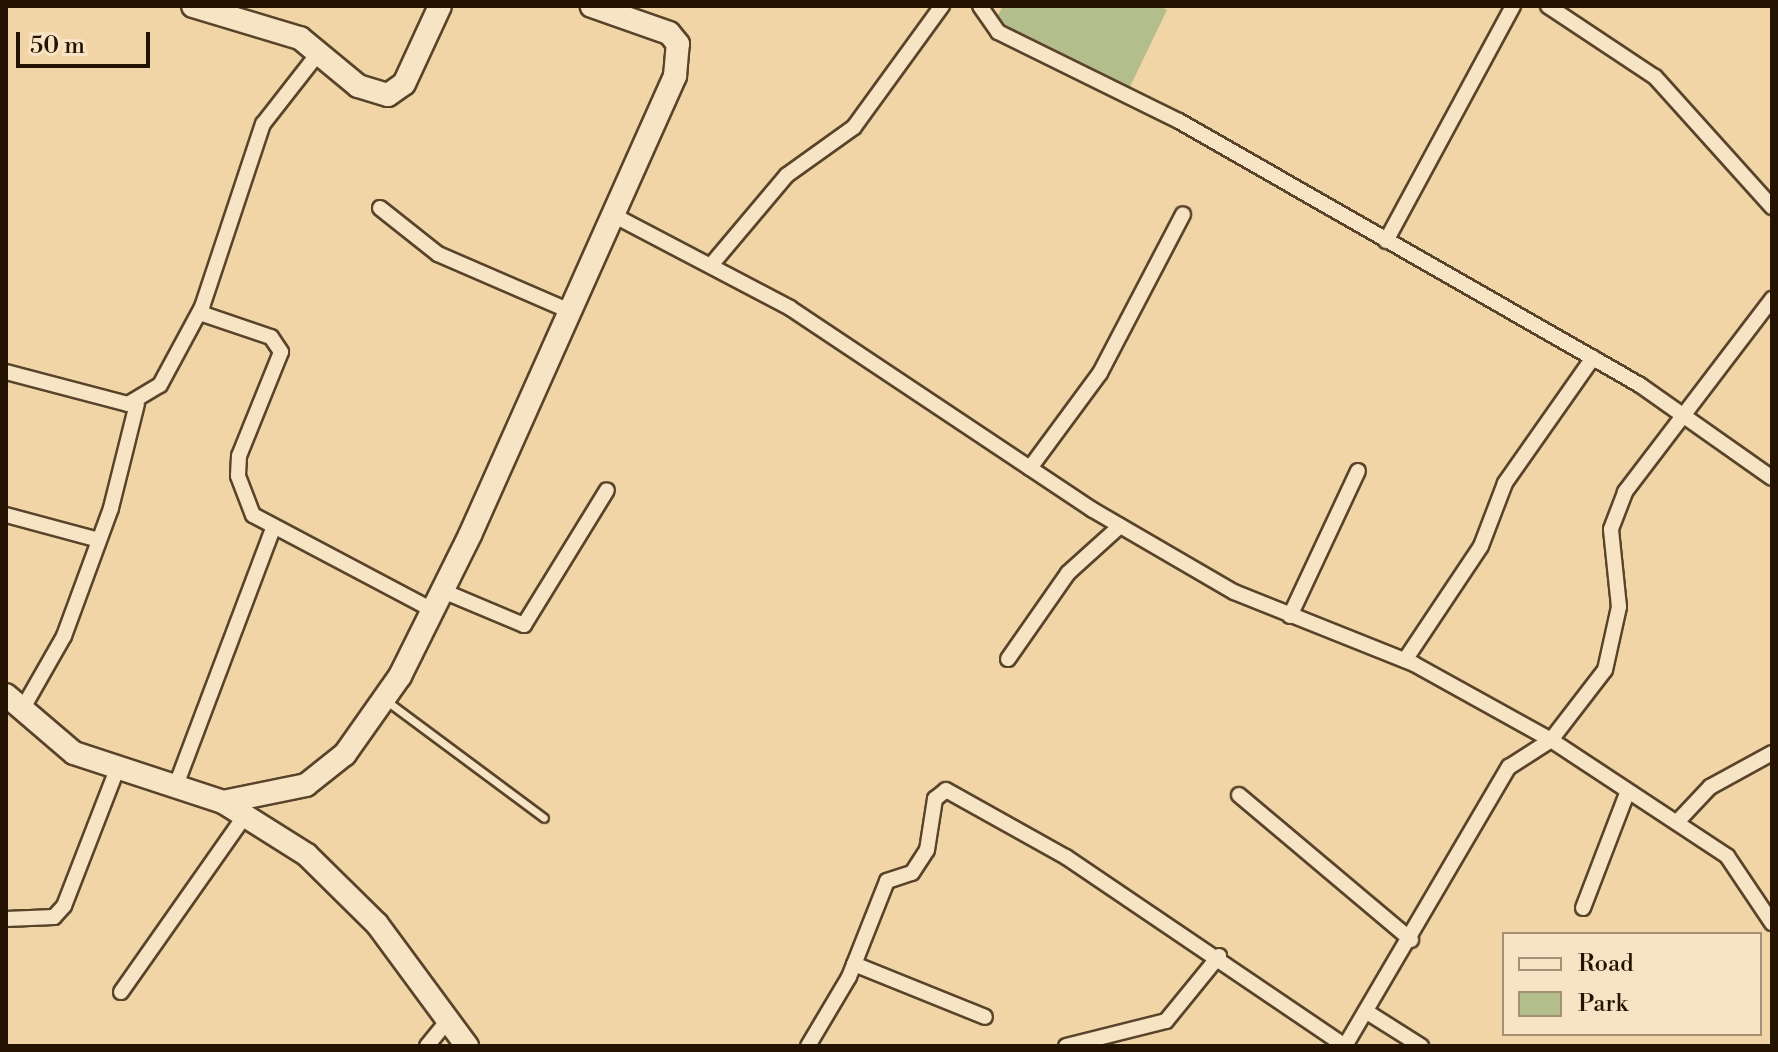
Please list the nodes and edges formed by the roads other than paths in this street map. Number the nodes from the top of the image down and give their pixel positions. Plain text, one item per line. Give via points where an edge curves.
1 (193, 6) edge
2 (440, 6) edge
3 (592, 6) edge
4 (942, 6) edge
5 (980, 6) edge
6 (1513, 6) edge
7 (1548, 6) edge
8 (317, 55) junction
9 (1772, 207) edge
10 (380, 208) dead end
11 (1183, 214) dead end
12 (615, 216) junction
13 (1386, 241) junction
14 (712, 264) junction
15 (1772, 299) edge
16 (572, 312) junction
17 (200, 313) junction
18 (1593, 358) junction
19 (6, 372) edge
20 (137, 404) junction
21 (1684, 415) junction
22 (1030, 468) junction
23 (1358, 471) dead end
24 (1772, 478) edge
25 (607, 490) dead end
26 (6, 515) edge
27 (1120, 526) junction
28 (273, 529) junction
29 (99, 540) junction
30 (439, 601) junction
31 (1290, 616) junction
32 (1008, 659) dead end
33 (1405, 660) junction
34 (386, 700) junction
35 (14, 702) edge
36 (1551, 740) junction
37 (1772, 753) edge
38 (116, 772) junction
39 (175, 788) junction
40 (1628, 791) junction
41 (1239, 795) dead end
42 (223, 802) junction
43 (246, 814) junction
44 (544, 818) dead end
45 (1678, 821) junction
46 (1583, 908) dead end
47 (6, 919) edge
48 (1772, 923) edge
49 (1411, 940) junction
50 (1219, 956) junction
51 (854, 964) junction
52 (121, 992) dead end
53 (1367, 1012) junction
54 (985, 1017) dead end
55 (449, 1019) junction
56 (427, 1046) edge
57 (467, 1046) edge
58 (808, 1046) edge
59 (1066, 1046) edge
60 (1345, 1046) edge
61 (1421, 1046) edge

1 - 8 street via 268,24
2 - 8 street via 398,93 358,86
3 - 12 street via 657,26 678,44 675,76
4 - 14 street via 854,127 787,175
5 - 13 street via 998,32 1179,121
6 - 13 street
7 - 9 street via 1655,77
8 - 17 street via 263,124
10 - 16 street via 438,254
11 - 22 street via 1100,373
12 - 14 street
12 - 16 street
13 - 18 street
14 - 22 street via 880,365
15 - 21 street
16 - 30 street
17 - 20 street via 171,371
17 - 28 street via 278,342 277,365 237,468 253,515
18 - 21 street
18 - 33 street via 1505,483 1481,546
19 - 20 street
20 - 29 street
21 - 24 street
21 - 36 street via 1620,504 1611,529 1616,644
22 - 27 street
23 - 31 street
25 - 30 street via 524,625
26 - 29 street
27 - 31 street
27 - 32 street via 1068,573
28 - 30 street
28 - 39 street
29 - 35 street via 64,636
30 - 34 street
31 - 33 street
33 - 36 street
34 - 42 street via 345,754 306,785
34 - 44 lane
35 - 38 street via 63,746
36 - 40 street
36 - 49 street via 1509,767
37 - 45 street via 1710,787
38 - 39 street
38 - 47 street via 64,906 54,917
39 - 42 street
40 - 45 street
40 - 46 street
41 - 49 street
42 - 43 street
43 - 52 street
43 - 55 street via 307,855 377,924
45 - 48 street via 1737,866
49 - 53 street
50 - 51 street via 970,797 946,790 935,799 927,850 912,873 887,881
50 - 59 street via 1166,1021
50 - 60 street
51 - 54 street
51 - 58 street
53 - 60 street
53 - 61 street
55 - 56 street
55 - 57 street

